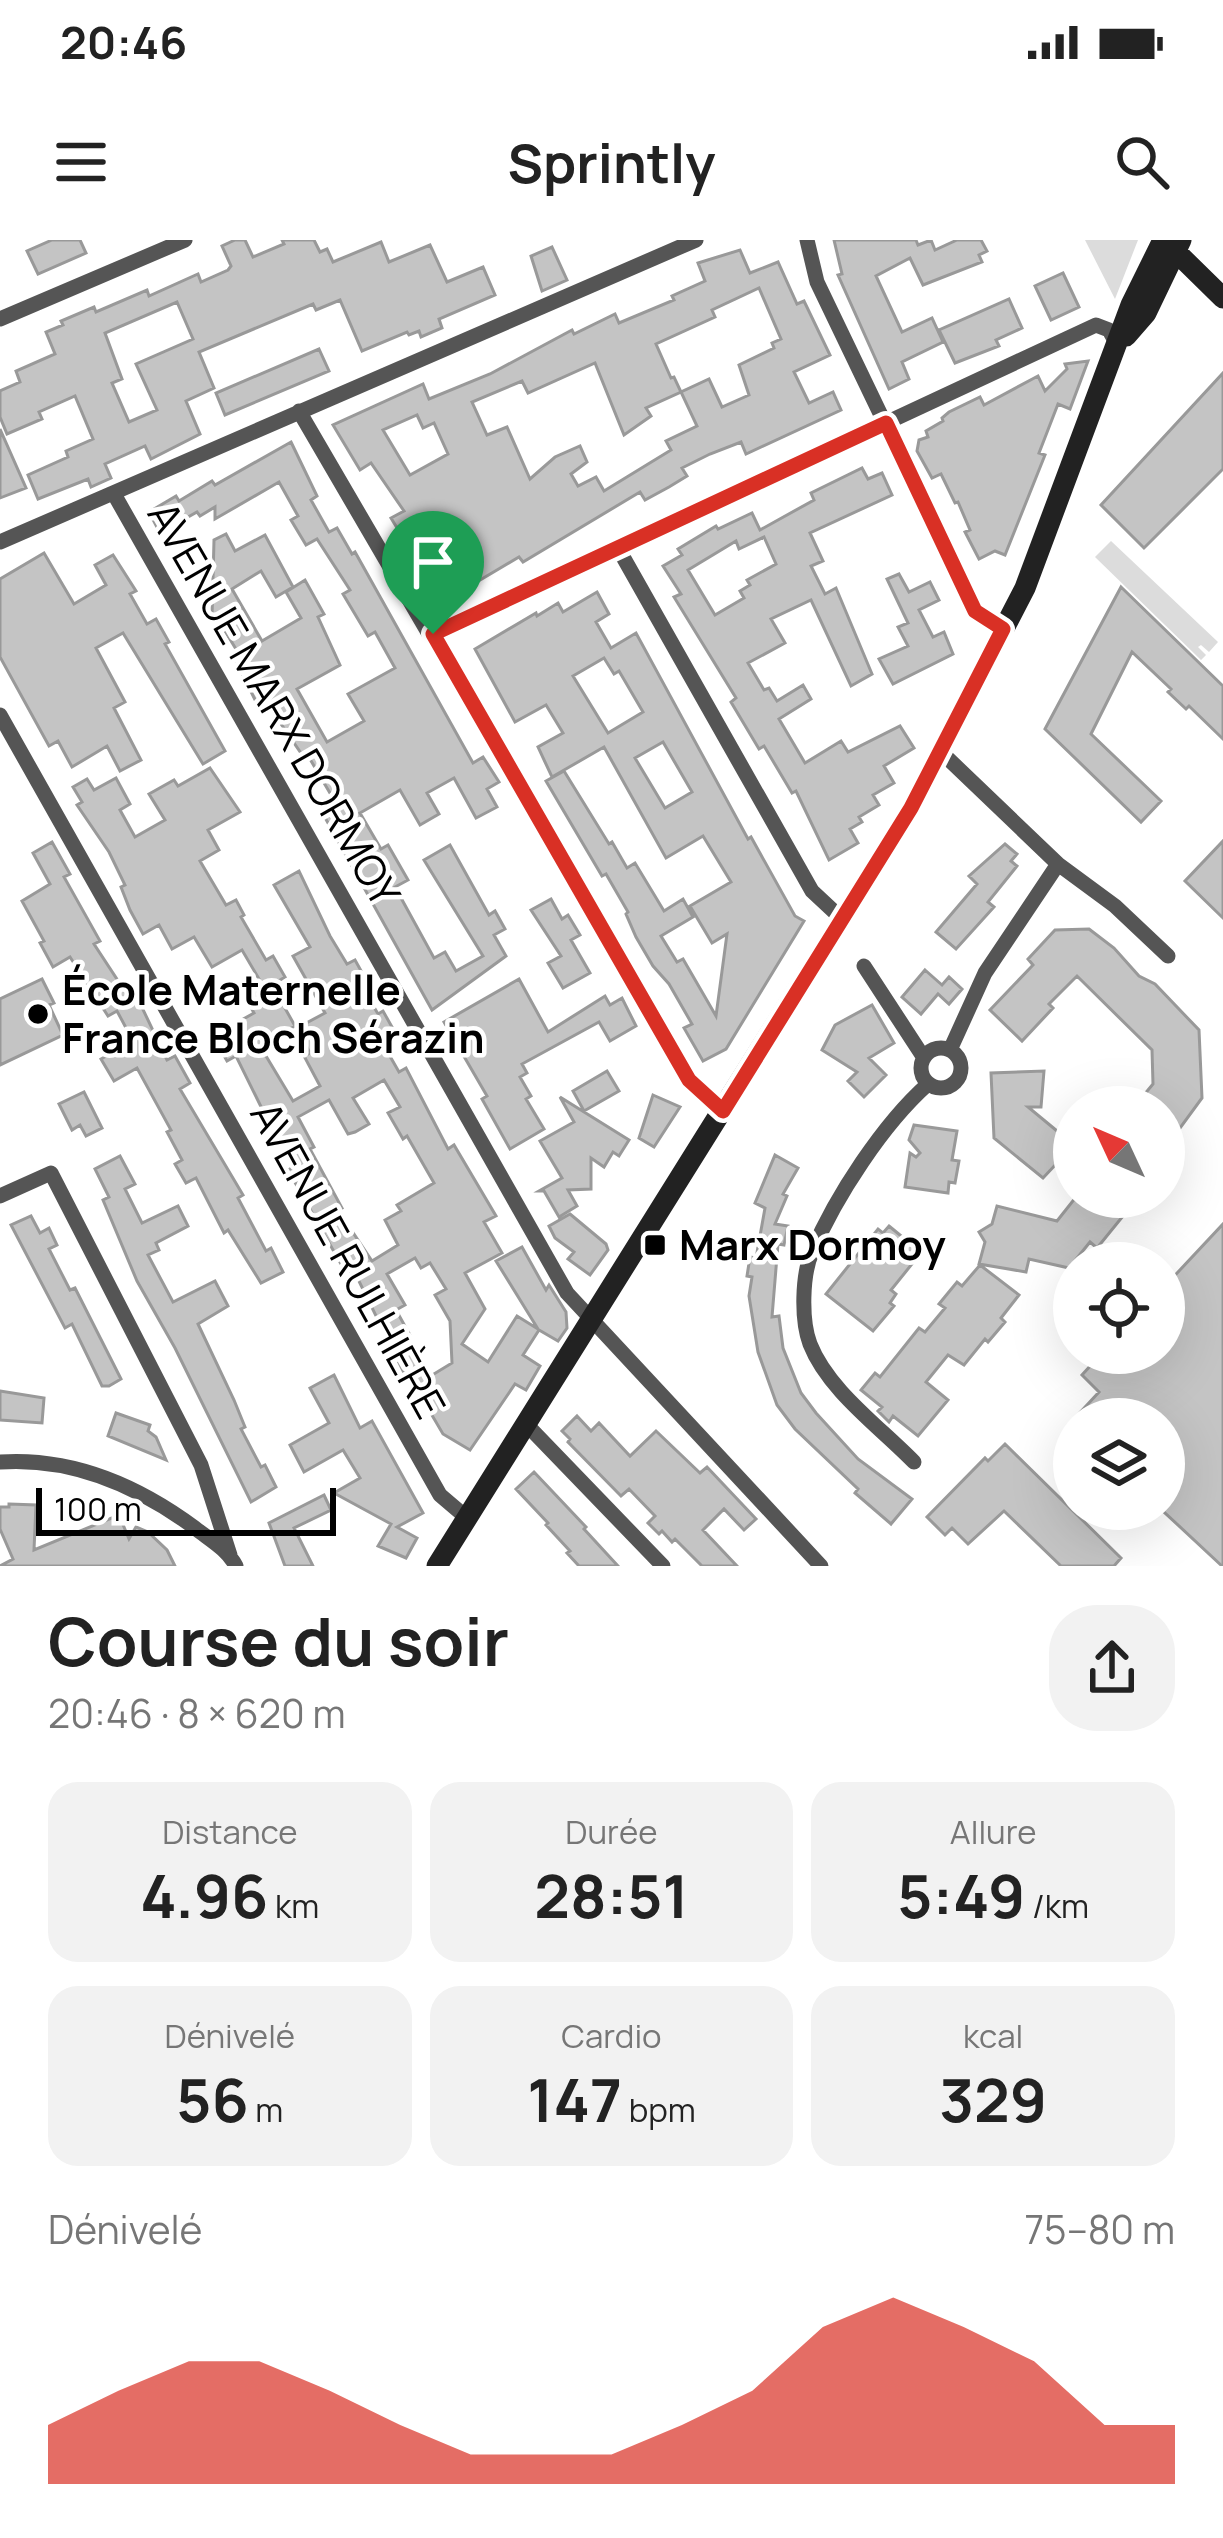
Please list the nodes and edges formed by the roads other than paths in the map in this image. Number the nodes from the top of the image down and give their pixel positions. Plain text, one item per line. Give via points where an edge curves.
1 (185, 240) edge
2 (696, 240) edge
3 (807, 240) edge
4 (1171, 243) edge
5 (1223, 298) edge
6 (0, 319) edge
7 (1118, 346) junction
8 (299, 411) junction
9 (886, 423) junction
10 (114, 494) junction
11 (0, 542) edge
12 (618, 548) junction
13 (1003, 629) junction
14 (433, 634) junction
15 (0, 715) edge
16 (940, 752) junction
17 (1058, 864) junction
18 (842, 920) junction
19 (1168, 956) dead end
20 (864, 966) dead end
21 (950, 1050) junction
22 (924, 1058) junction
23 (928, 1084) junction
24 (723, 1111) junction
25 (0, 1196) edge
26 (591, 1322) junction
27 (526, 1424) junction
28 (0, 1462) edge
29 (914, 1462) dead end
30 (467, 1518) junction
31 (233, 1560) edge
32 (437, 1566) edge
33 (663, 1566) edge
34 (821, 1566) edge

1 - 6 street
2 - 8 street
3 - 9 street via 818,281
4 - 5 street
4 - 7 street via 1146,313
7 - 9 street via 1096,325
7 - 13 street
8 - 10 street
8 - 14 street
9 - 12 street
9 - 13 street via 975,611
10 - 11 street
10 - 26 street, AVENUE MARX DORMOY via 567,1293
12 - 14 street
12 - 18 street via 812,891
13 - 16 street
14 - 24 street via 689,1080
15 - 30 street, AVENUE RULHIÈRE via 440,1495
16 - 17 street
16 - 18 street
17 - 19 street
17 - 21 street via 985,974
18 - 24 street
20 - 22 street
21 - 22 street
21 - 23 street via 960,1078 946,1088
22 - 23 street
23 - 29 street via 903,1106 846,1189 810,1255 805,1286 808,1340 820,1363
24 - 26 street
25 - 31 street via 51,1173 201,1465
26 - 27 street
26 - 34 street, AVENUE MARX DORMOY
27 - 30 street
27 - 33 street
28 - 31 street via 114,1479
30 - 32 street

